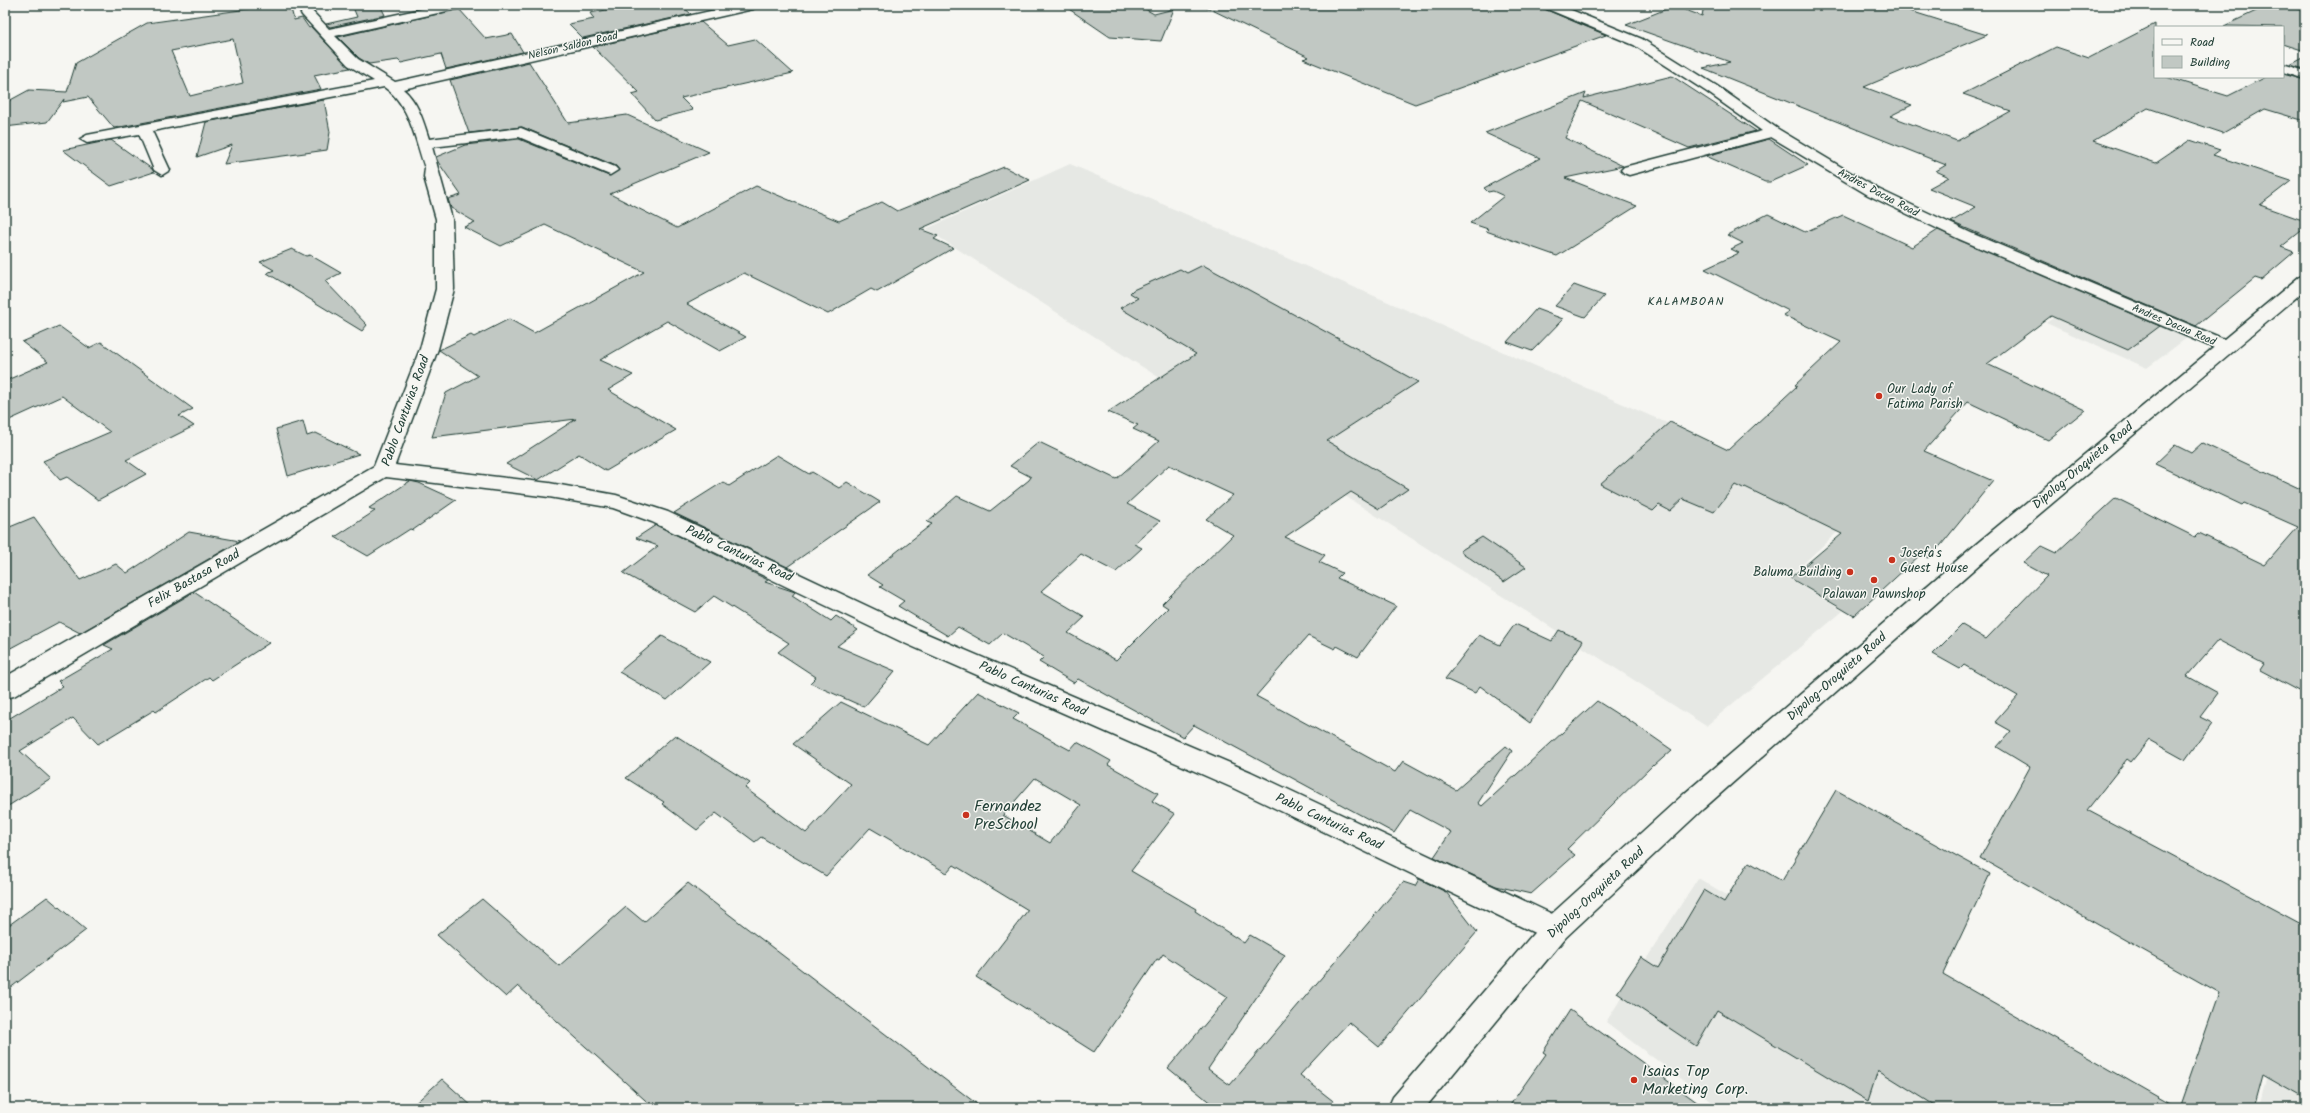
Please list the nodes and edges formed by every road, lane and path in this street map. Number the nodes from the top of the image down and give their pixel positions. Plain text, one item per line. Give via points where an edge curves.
1 (303, 5) edge
2 (456, 5) edge
3 (753, 5) edge
4 (1549, 5) edge
5 (326, 34) junction
6 (2284, 68) edge
7 (2305, 75) edge
8 (389, 85) junction
9 (144, 128) junction
10 (1773, 132) junction
11 (87, 139) dead end
12 (424, 144) junction
13 (162, 170) dead end
14 (610, 170) dead end
15 (1629, 170) dead end
16 (2305, 281) edge
17 (2225, 346) junction
18 (382, 470) junction
19 (5, 689) edge
20 (1555, 929) junction
21 (1404, 1108) edge

1 - 5 street, Pablo Canturias Road
2 - 5 street
3 - 8 street, Nelson Saldon Road
4 - 10 street, Andres Dacua Road via 1638,42
5 - 8 street, Pablo Canturias Road via 353,62
6 - 7 street
8 - 9 street, Nelson Saldon Road
8 - 12 street, Pablo Canturias Road via 405,98 413,112
9 - 11 street, Nelson Saldon Road
9 - 13 street
10 - 15 street
10 - 17 street, Andres Dacua Road via 1852,181 1912,211
12 - 14 street via 520,132
12 - 18 street, Pablo Canturias Road via 444,220 445,289 429,349
16 - 17 street, Dipolog-Oroquieta Road
17 - 20 street, Dipolog-Oroquieta Road via 1930,596 1694,801
18 - 19 street, Felix Bastasa Road
18 - 20 street, Pablo Canturias Road via 549,490 616,502 660,517 910,636 1242,780
20 - 21 street, Dipolog-Oroquieta Road

